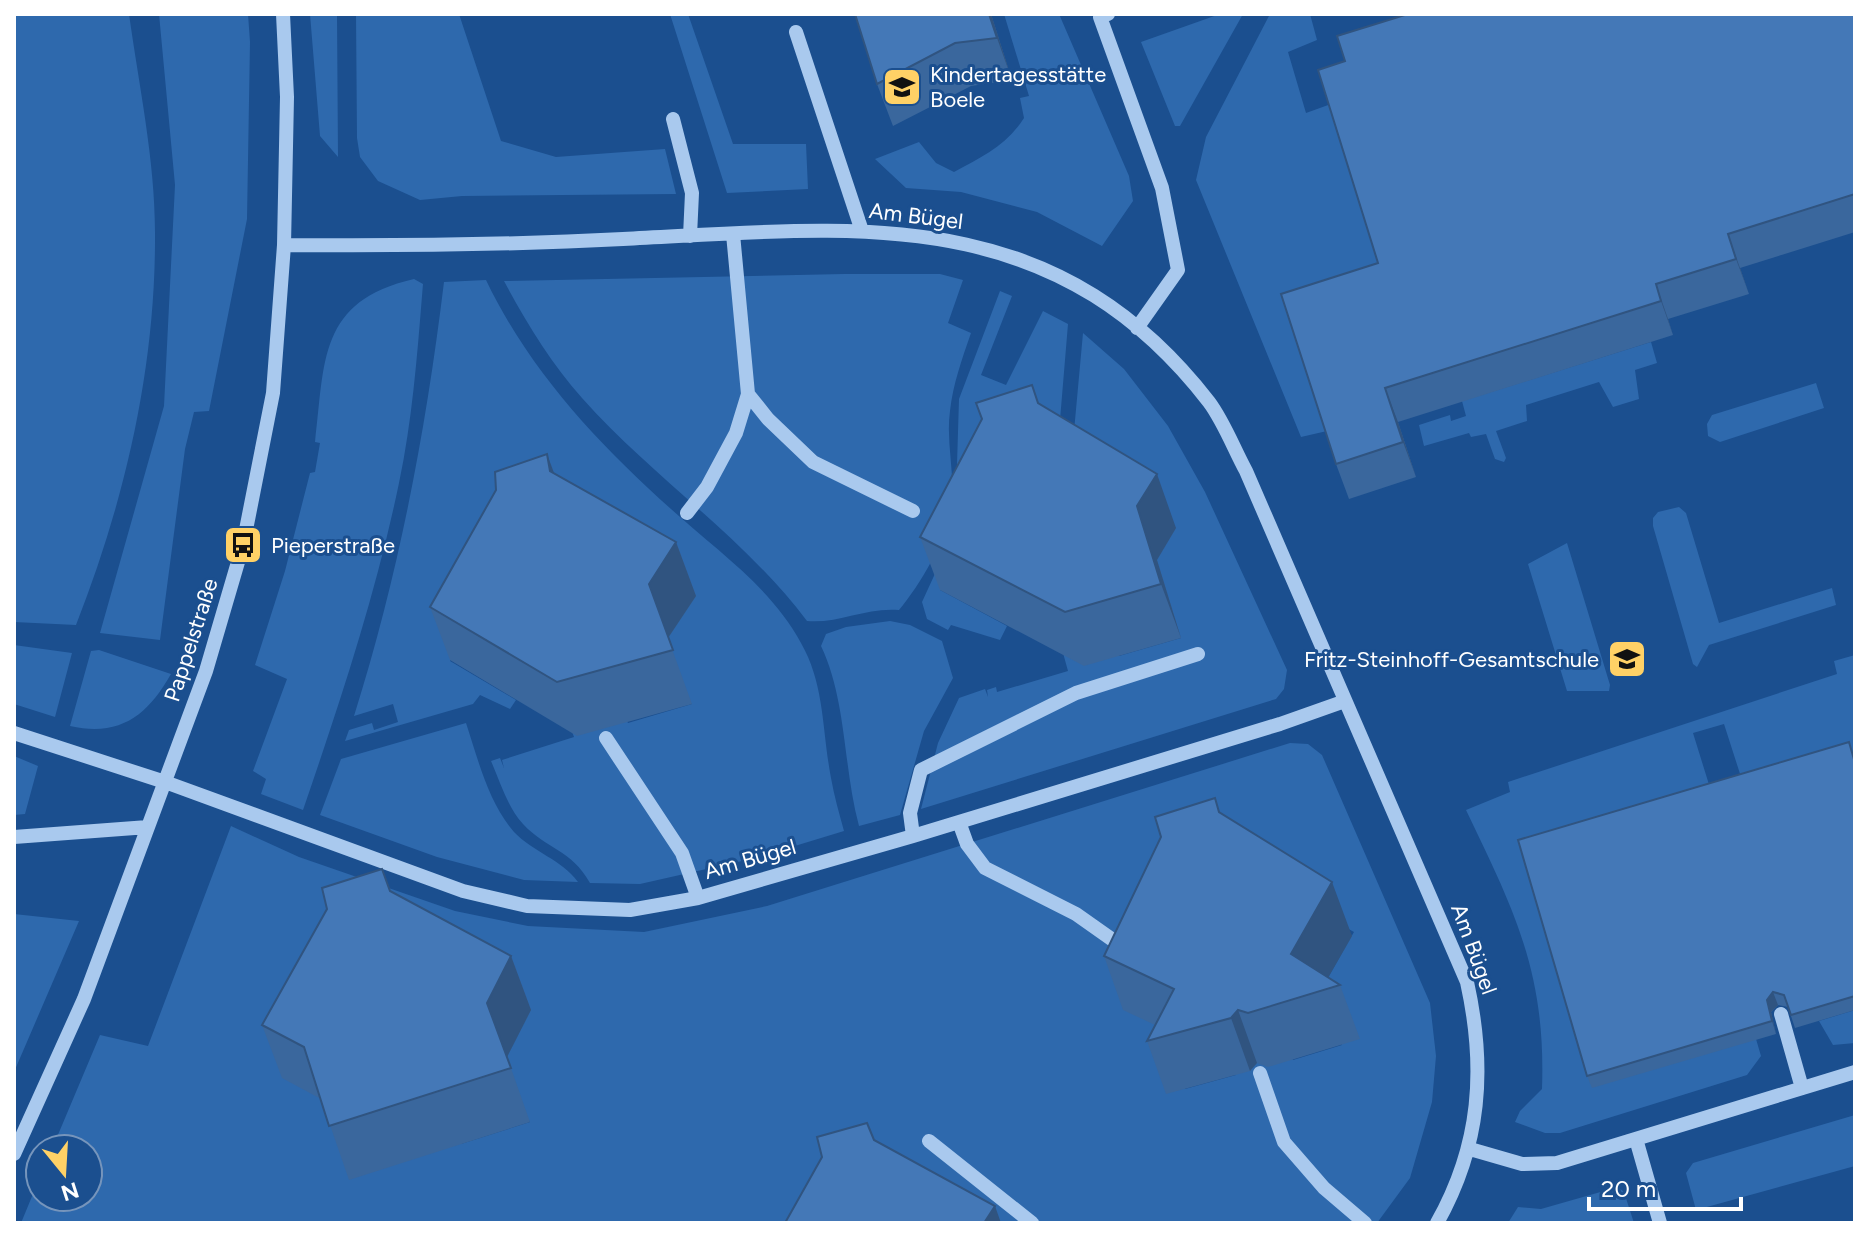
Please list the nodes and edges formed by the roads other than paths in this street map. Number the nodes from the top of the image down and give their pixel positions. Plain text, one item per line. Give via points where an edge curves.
1 (283, 14) edge
2 (1108, 14) edge
3 (796, 32) dead end
4 (673, 119) dead end
5 (862, 231) junction
6 (733, 234) junction
7 (690, 236) junction
8 (284, 245) junction
9 (1137, 328) junction
10 (748, 394) junction
11 (913, 511) dead end
12 (687, 513) dead end
13 (1198, 654) dead end
14 (1345, 701) junction
15 (14, 733) edge
16 (606, 738) dead end
17 (165, 782) junction
18 (959, 822) junction
19 (148, 827) junction
20 (913, 836) junction
21 (14, 837) edge
22 (698, 898) junction
23 (1128, 950) edge
24 (1781, 1014) dead end
25 (1855, 1072) edge
26 (1260, 1073) dead end
27 (1802, 1088) junction
28 (1636, 1139) junction
29 (929, 1141) dead end
30 (1470, 1149) junction
31 (14, 1154) edge
32 (1032, 1223) edge
33 (1365, 1223) edge
34 (1437, 1223) edge
35 (1660, 1223) edge

1 - 8 street, Pappelstraße
2 - 9 street via 1100,17 1162,188 1178,270
3 - 5 street
4 - 7 street via 692,193
5 - 6 street, Am Bügel
5 - 9 street, Am Bügel via 931,235 1011,255 1063,277
6 - 7 street, Am Bügel
6 - 10 street
7 - 8 street, Am Bügel via 488,246
8 - 17 street, Pappelstraße via 273,393 262,460 206,671
9 - 14 street, Am Bügel via 1211,404 1246,471
10 - 11 street via 813,462
10 - 12 street via 736,433
13 - 20 street via 1076,693 921,770 910,813
14 - 18 street, Am Bügel
14 - 30 street, Am Bügel via 1467,982 1480,1078
15 - 17 street
16 - 22 street via 682,853
17 - 19 street, Pappelstraße
17 - 22 street, Am Bügel via 463,891 527,906 630,910
18 - 20 street, Am Bügel
18 - 23 street via 985,868 1076,914
19 - 21 street
19 - 31 street, Pappelstraße via 84,999
20 - 22 street, Am Bügel
24 - 27 street
25 - 27 street
26 - 33 street via 1284,1142 1324,1188
27 - 28 street
28 - 30 street via 1539,1165
28 - 35 street
29 - 32 street
30 - 34 street, Am Bügel

